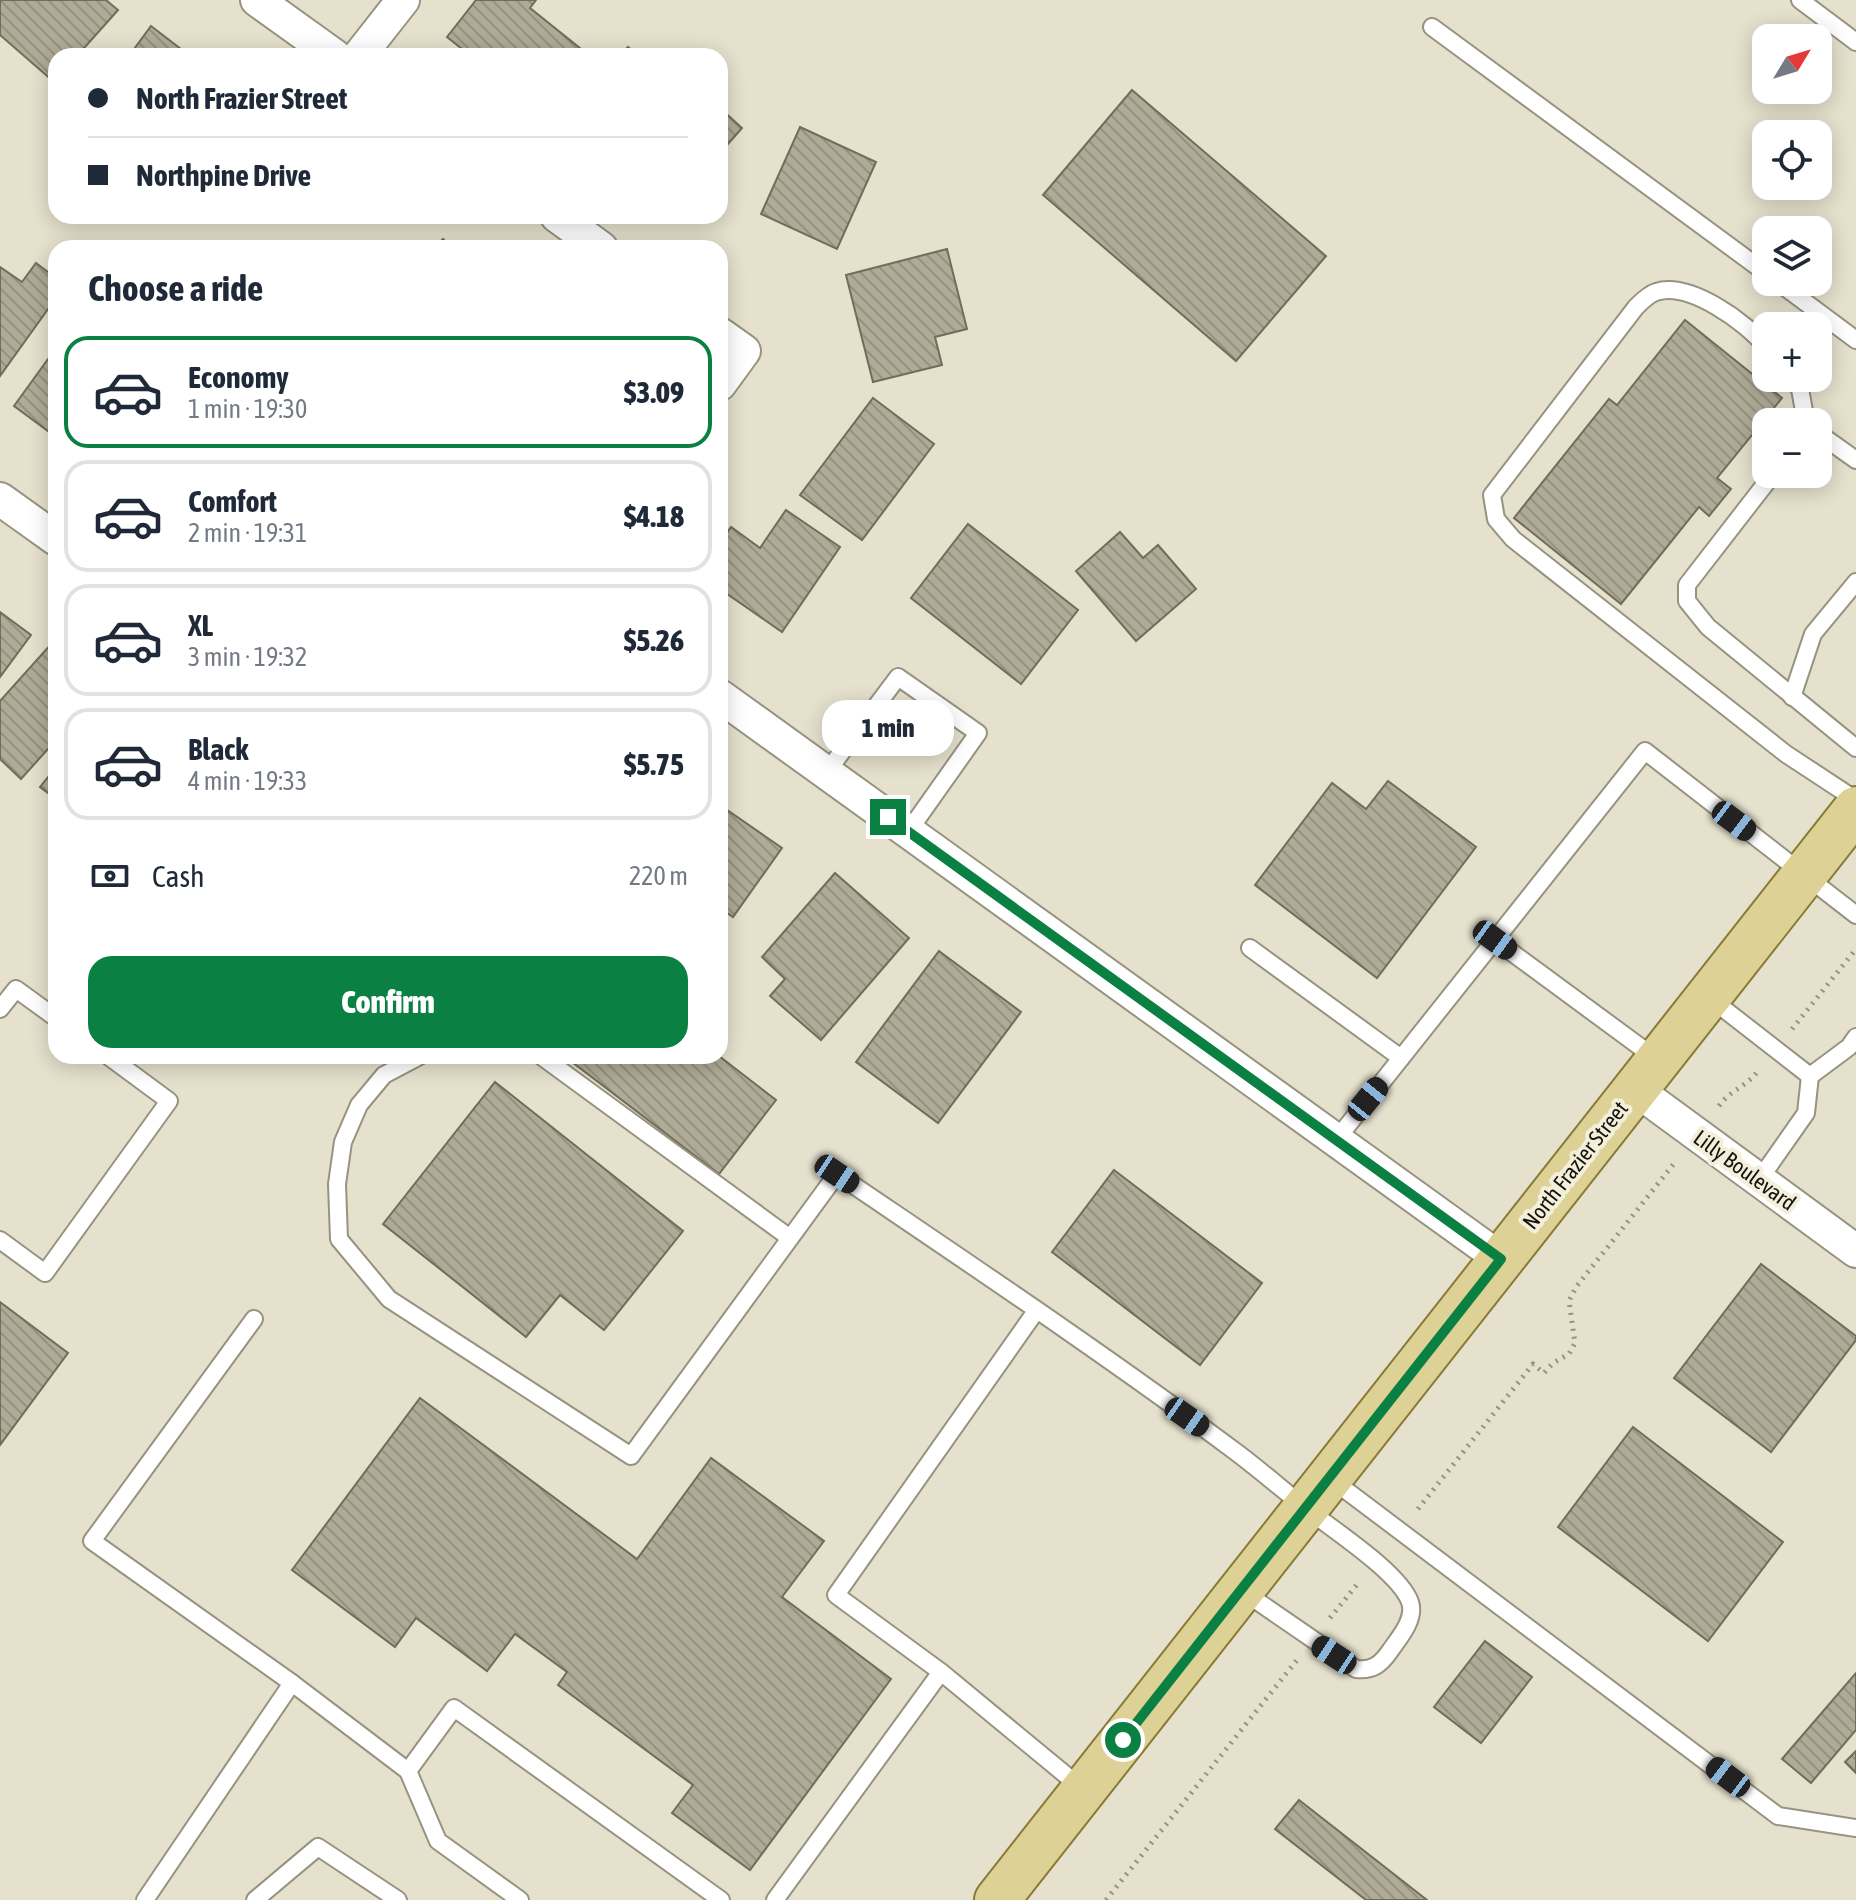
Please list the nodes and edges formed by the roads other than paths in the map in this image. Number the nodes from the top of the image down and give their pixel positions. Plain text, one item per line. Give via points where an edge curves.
1 (257, 0) edge
2 (403, 0) edge
3 (1800, 0) edge
4 (1432, 27) dead end
5 (1856, 42) edge
6 (324, 48) edge
7 (365, 48) edge
8 (568, 224) edge
9 (590, 240) edge
10 (1752, 263) edge
11 (1797, 296) edge
12 (1752, 331) edge
13 (728, 340) edge
14 (1856, 340) edge
15 (728, 373) edge
16 (1832, 443) edge
17 (1856, 460) edge
18 (1762, 488) edge
19 (0, 499) edge
20 (48, 533) edge
21 (1856, 582) edge
22 (1792, 697) junction
23 (728, 702) edge
24 (1856, 748) edge
25 (826, 773) junction
26 (1856, 800) edge
27 (1856, 809) edge
28 (908, 832) junction
29 (1804, 875) junction
30 (1856, 915) edge
31 (1495, 940) junction
32 (1250, 948) dead end
33 (1708, 996) junction
34 (0, 1009) edge
35 (48, 1012) edge
36 (1856, 1037) edge
37 (1401, 1058) junction
38 (119, 1064) edge
39 (405, 1064) edge
40 (552, 1064) edge
41 (1646, 1074) junction
42 (1810, 1076) junction
43 (1336, 1140) junction
44 (1759, 1180) junction
45 (790, 1238) junction
46 (0, 1240) edge
47 (1856, 1251) edge
48 (1501, 1259) junction
49 (1036, 1311) junction
50 (254, 1319) dead end
51 (1318, 1493) junction
52 (1241, 1590) junction
53 (941, 1672) junction
54 (292, 1683) junction
55 (408, 1771) junction
56 (1084, 1790) junction
57 (1856, 1828) edge
58 (145, 1900) edge
59 (255, 1900) edge
60 (398, 1900) edge
61 (520, 1900) edge
62 (721, 1900) edge
63 (775, 1900) edge
64 (997, 1900) edge

1 - 6 street
2 - 7 street
3 - 5 lane
4 - 10 lane
8 - 9 street
11 - 14 lane
12 - 26 lane via 1697,294 1654,292 1636,307 1492,495 1496,519 1513,539 1786,754
13 - 15 street via 744,351
16 - 17 lane
18 - 22 lane via 1687,585 1687,601 1708,627
19 - 20 street
21 - 22 lane via 1813,634
22 - 24 lane
23 - 25 street
25 - 28 street
25 - 28 lane via 898,677 978,733
27 - 29 main road, North Frazier Street
28 - 43 street
29 - 30 lane
29 - 31 lane via 1645,751
29 - 33 main road, North Frazier Street
31 - 37 lane
31 - 41 lane
32 - 37 lane
33 - 41 main road, North Frazier Street
33 - 42 lane
34 - 35 lane via 16,989
36 - 42 lane
37 - 43 lane
38 - 46 lane via 169,1101 45,1273
39 - 45 lane via 384,1075 359,1105 343,1142 337,1184 339,1239 389,1299 631,1456
40 - 45 lane
41 - 44 street, Lilly Boulevard via 1697,1134
41 - 48 main road, North Frazier Street
42 - 44 lane via 1806,1113
43 - 48 street
44 - 47 street, Lilly Boulevard
45 - 49 lane via 837,1174
48 - 51 main road, North Frazier Street
49 - 51 lane via 1237,1452
49 - 53 lane via 836,1595
50 - 54 lane via 92,1541
51 - 52 main road, North Frazier Street
51 - 52 lane via 1410,1603 1412,1615 1388,1654 1369,1671 1356,1669
51 - 57 lane via 1400,1531 1778,1816
52 - 56 main road, North Frazier Street
53 - 56 lane
53 - 63 lane
54 - 55 lane
54 - 58 lane
55 - 61 lane via 438,1841
55 - 62 lane via 454,1708
56 - 64 main road, North Frazier Street
59 - 60 lane via 318,1847

